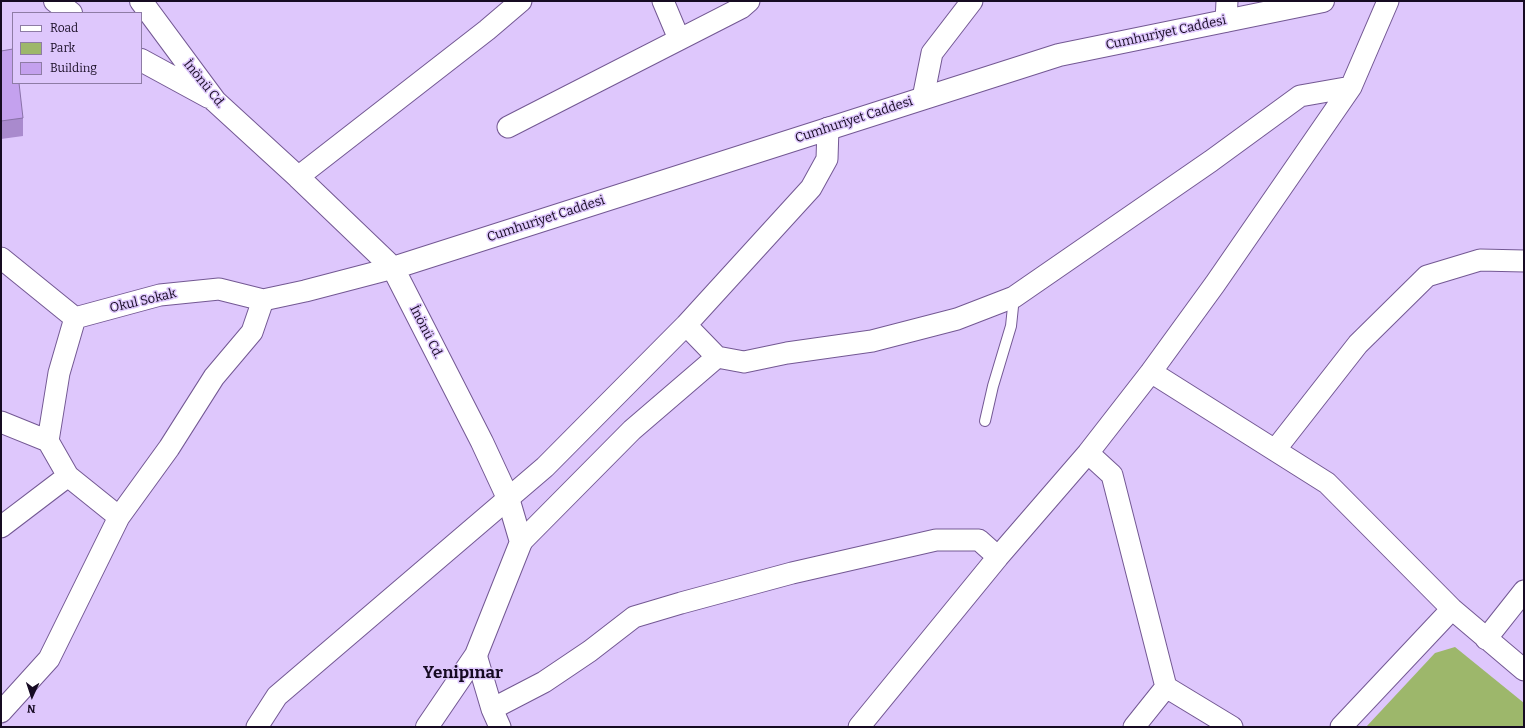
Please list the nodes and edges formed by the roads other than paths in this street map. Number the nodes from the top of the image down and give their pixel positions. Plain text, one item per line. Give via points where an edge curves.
1 (55, 1) edge
2 (141, 1) edge
3 (520, 1) edge
4 (663, 1) edge
5 (749, 1) edge
6 (972, 1) edge
7 (1323, 1) edge
8 (1388, 1) edge
9 (1227, 11) edge
10 (70, 12) edge
11 (679, 39) junction
12 (142, 61) edge
13 (1350, 87) junction
14 (923, 98) junction
15 (215, 101) junction
16 (508, 127) dead end
17 (828, 128) junction
18 (298, 177) junction
19 (1, 258) edge
20 (1524, 261) edge
21 (393, 268) junction
22 (1014, 298) junction
23 (263, 300) junction
24 (75, 318) junction
25 (686, 325) junction
26 (717, 358) junction
27 (1151, 372) junction
28 (986, 421) dead end
29 (1, 422) edge
30 (48, 441) junction
31 (1275, 450) junction
32 (1088, 453) junction
33 (68, 476) junction
34 (508, 498) junction
35 (119, 518) junction
36 (1, 527) edge
37 (521, 542) junction
38 (998, 557) junction
39 (1524, 591) edge
40 (1452, 609) junction
41 (1486, 639) junction
42 (476, 655) junction
43 (1524, 670) edge
44 (1166, 687) junction
45 (1, 712) edge
46 (496, 718) edge
47 (257, 727) edge
48 (427, 727) edge
49 (859, 727) edge
50 (1134, 727) edge
51 (1232, 727) edge
52 (1341, 727) edge

1 - 10 street
2 - 15 street, İnönü Cd.
3 - 18 street via 487,30
4 - 11 street
5 - 11 street via 741,8
6 - 14 street via 932,53
7 - 9 street, Cumhuriyet Caddesi
8 - 13 street
9 - 14 street, Cumhuriyet Caddesi via 1059,55
11 - 16 street
12 - 15 street
13 - 22 street via 1300,96
13 - 27 street via 1215,284
14 - 17 street, Cumhuriyet Caddesi
15 - 18 street, İnönü Cd.
17 - 21 street, Cumhuriyet Caddesi
17 - 25 street via 827,159 810,188
18 - 21 street, İnönü Cd.
19 - 24 street
20 - 31 street via 1480,260 1427,276 1358,344
21 - 23 street, Okul Sokak
21 - 34 street, İnönü Cd.
22 - 26 street via 957,319 872,341 744,362
22 - 28 lane via 1011,326 993,386
23 - 24 street, Okul Sokak via 219,289 160,295
23 - 35 street via 252,332 214,377 169,448
24 - 30 street via 59,373
25 - 26 street
25 - 34 street via 551,462
26 - 37 street via 632,430
27 - 31 street
27 - 32 street
29 - 30 street
30 - 33 street
31 - 40 street via 1326,483
32 - 38 street
32 - 44 street via 1112,475
33 - 35 street
33 - 36 street
34 - 37 street, İnönü Cd.
34 - 47 street via 277,696
35 - 45 street via 50,659
37 - 42 street
38 - 46 street via 979,540 936,540 792,573 634,617
38 - 49 street
39 - 41 street
40 - 41 street
40 - 52 street
41 - 43 street
42 - 46 street
42 - 48 street
44 - 50 street
44 - 51 street

